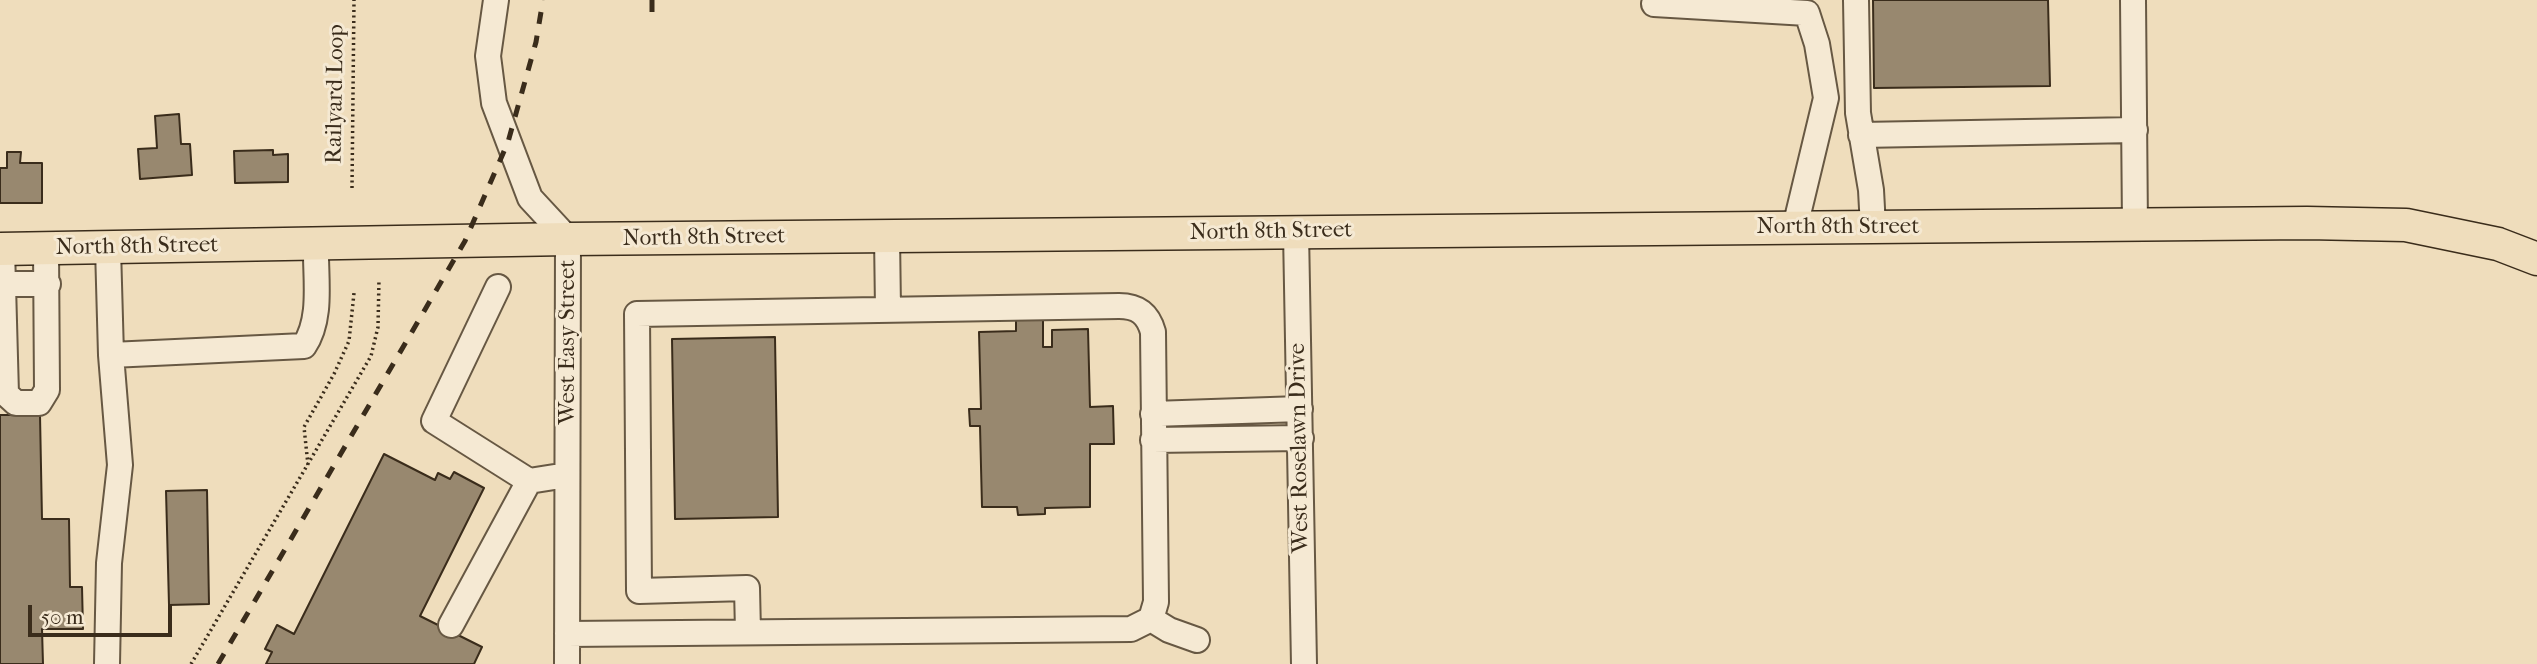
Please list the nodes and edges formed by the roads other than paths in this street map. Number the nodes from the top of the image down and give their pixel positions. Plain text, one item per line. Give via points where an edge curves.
1 (496, 0) edge
2 (1856, 0) edge
3 (2133, 0) edge
4 (1654, 4) dead end
5 (2135, 130) junction
6 (1861, 135) junction
7 (1795, 226) junction
8 (2136, 226) junction
9 (1873, 227) junction
10 (1296, 232) junction
11 (887, 236) junction
12 (568, 239) junction
13 (316, 245) junction
14 (108, 248) junction
15 (1, 249) edge
16 (46, 249) junction
17 (2537, 259) edge
18 (3, 284) junction
19 (48, 284) junction
20 (498, 287) dead end
21 (888, 309) junction
22 (111, 355) junction
23 (1300, 409) junction
24 (1153, 414) junction
25 (1301, 438) junction
26 (1153, 440) junction
27 (567, 475) junction
28 (529, 481) junction
29 (1152, 619) junction
30 (451, 625) dead end
31 (748, 632) junction
32 (567, 634) junction
33 (1197, 640) dead end
34 (107, 664) edge
35 (567, 664) edge
36 (1304, 664) edge

1 - 12 street, West Easy Street via 488,56 494,103 530,198
2 - 6 street
3 - 5 street
4 - 7 street via 1807,13 1826,98
5 - 6 street
5 - 8 street
6 - 9 street
7 - 9 main road, North 8th Street
7 - 10 main road, North 8th Street
8 - 9 main road, North 8th Street
8 - 17 main road, North 8th Street via 2406,225 2498,244
10 - 11 main road, North 8th Street
10 - 23 street, West Roselawn Drive
11 - 12 main road, North 8th Street
11 - 21 street
12 - 13 main road, North 8th Street
12 - 27 street, West Easy Street
13 - 14 main road, North 8th Street
13 - 22 street via 313,333 304,346
14 - 16 main road, North 8th Street
14 - 22 street
15 - 16 main road, North 8th Street
15 - 18 street
16 - 19 street
18 - 19 street
18 - 19 street via 6,394 16,403 39,402 47,390
20 - 28 street via 434,421
21 - 24 street via 1130,306 1145,315 1153,332
21 - 31 street via 637,314 639,591 747,588
22 - 34 street via 120,465 109,563
23 - 24 street
23 - 25 street, West Roselawn Drive
24 - 26 street
25 - 26 street
25 - 36 street, West Roselawn Drive
26 - 29 street via 1156,602
27 - 28 street
27 - 32 street, West Easy Street
28 - 30 street
29 - 31 street via 1131,629
29 - 33 street
31 - 32 street
32 - 35 street, West Easy Street

